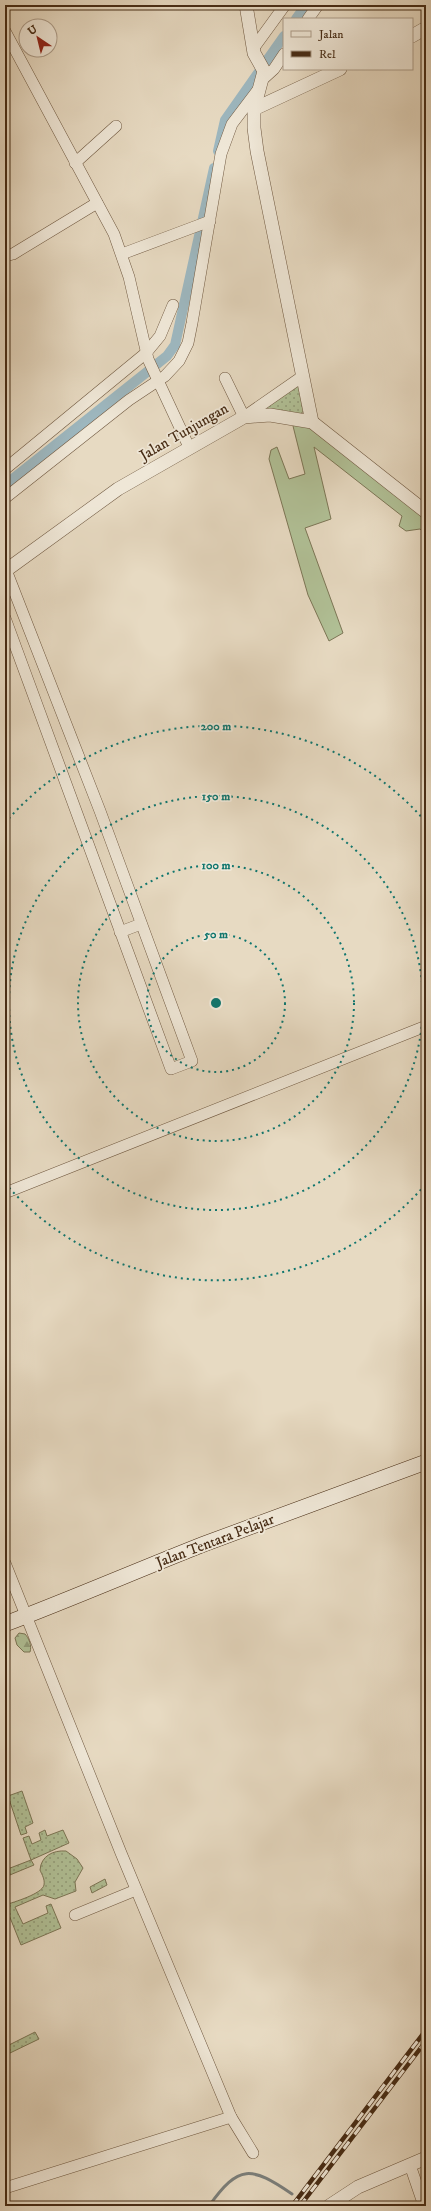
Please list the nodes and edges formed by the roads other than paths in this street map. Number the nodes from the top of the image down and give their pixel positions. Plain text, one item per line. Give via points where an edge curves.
1 (246, 5) edge
2 (285, 5) edge
3 (318, 5) edge
4 (309, 18) edge
5 (426, 28) edge
6 (5, 31) edge
7 (413, 35) edge
8 (283, 56) edge
9 (259, 68) junction
10 (338, 70) edge
11 (254, 109) junction
12 (116, 126) dead end
13 (75, 163) junction
14 (97, 203) junction
15 (208, 221) junction
16 (122, 254) junction
17 (5, 256) edge
18 (173, 304) dead end
19 (147, 356) junction
20 (303, 376) junction
21 (224, 378) dead end
22 (156, 380) junction
23 (244, 417) junction
24 (312, 422) junction
25 (189, 447) junction
26 (5, 469) edge
27 (5, 498) edge
28 (426, 512) edge
29 (5, 571) edge
30 (5, 618) edge
31 (141, 924) junction
32 (120, 932) junction
33 (426, 1026) edge
34 (5, 1193) edge
35 (426, 1462) edge
36 (5, 1563) edge
37 (26, 1618) junction
38 (5, 1624) edge
39 (136, 1890) junction
40 (75, 1915) dead end
41 (231, 2118) junction
42 (253, 2153) dead end
43 (426, 2158) edge
44 (410, 2165) junction
45 (5, 2188) edge
46 (329, 2206) edge
47 (424, 2206) edge

1 - 9 street
2 - 9 street
3 - 4 street
5 - 7 street
6 - 13 street
8 - 9 street via 274,69
9 - 11 street
9 - 15 street via 232,124 221,154
10 - 11 street
11 - 20 street via 257,151
12 - 13 street
13 - 14 street
14 - 16 street
14 - 17 street via 13,254
15 - 16 street
15 - 22 street via 188,343 179,361
16 - 19 street
18 - 19 street via 160,336
19 - 22 street
19 - 26 street
20 - 23 street
20 - 24 street
21 - 23 street
22 - 25 street
22 - 27 street
23 - 24 street, Jalan Tunjungan via 270,416
23 - 25 street, Jalan Tunjungan
24 - 28 street
25 - 29 street, Jalan Tunjungan via 118,489
29 - 31 street via 100,811
30 - 32 street
31 - 32 street
31 - 32 street via 192,1061 171,1069
33 - 34 street
35 - 37 main road, Jalan Tentara Pelajar via 94,1587
36 - 37 street
37 - 38 main road, Jalan Tentara Pelajar
37 - 39 street
39 - 40 street
39 - 41 street
41 - 42 street
41 - 45 street
43 - 44 street
44 - 46 street via 358,2187
44 - 47 street

